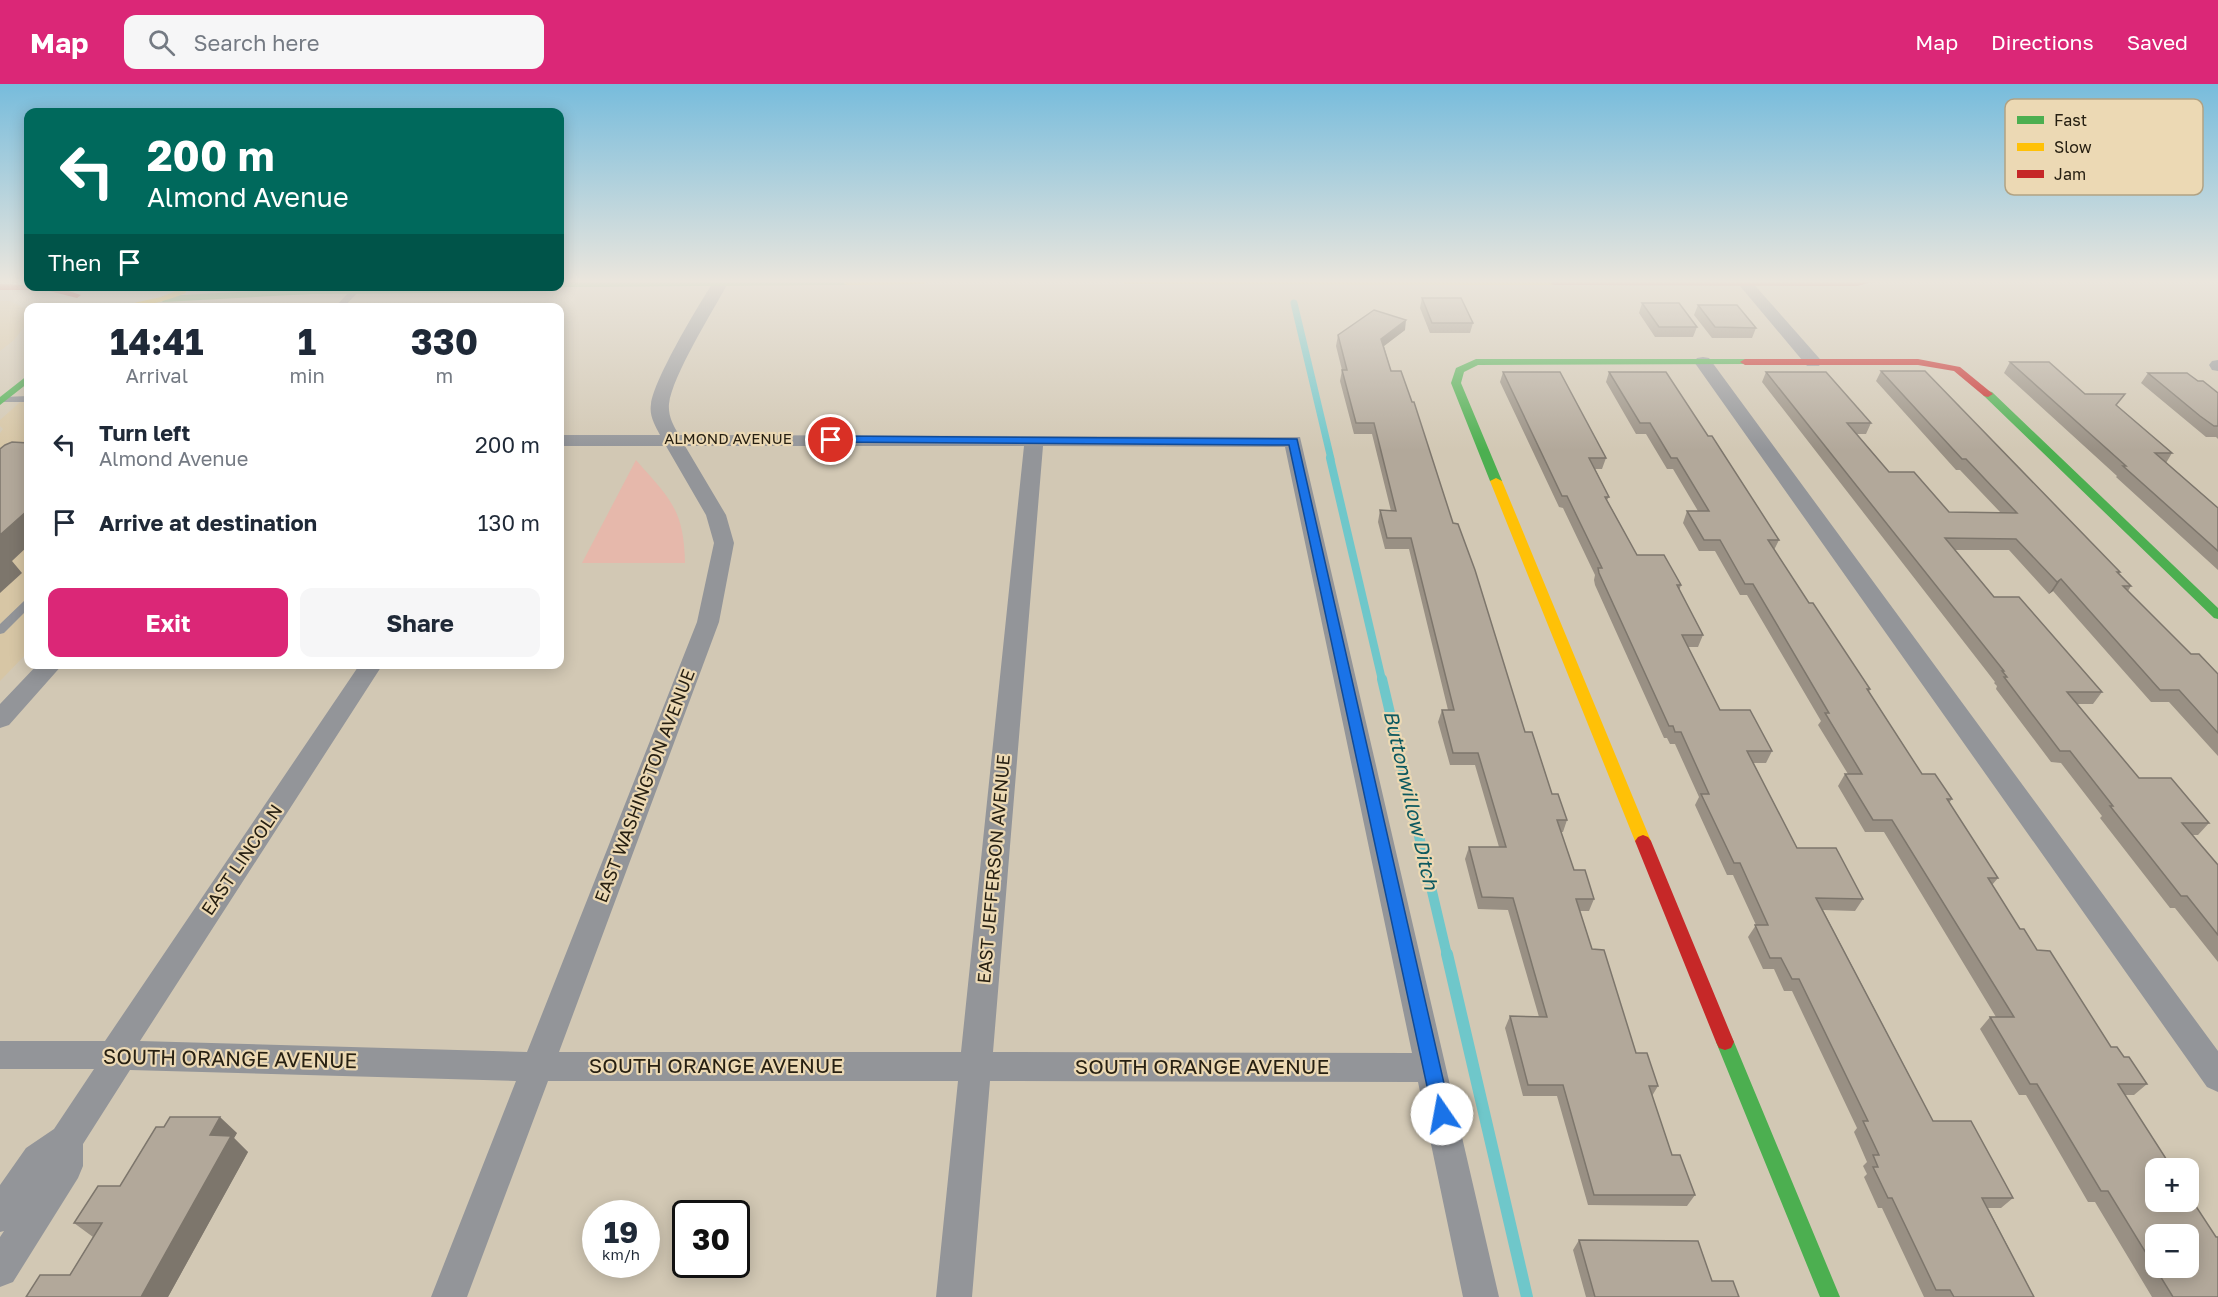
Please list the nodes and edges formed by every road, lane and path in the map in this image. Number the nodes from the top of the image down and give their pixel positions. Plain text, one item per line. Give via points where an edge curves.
1 (690, 338) edge
2 (1792, 338) edge
3 (1703, 362) junction
4 (1813, 362) junction
5 (24, 381) edge
6 (24, 399) edge
7 (1, 401) edge
8 (672, 439) junction
9 (564, 440) edge
10 (1034, 440) junction
11 (24, 607) edge
12 (2218, 615) edge
13 (2, 626) edge
14 (47, 669) edge
15 (369, 669) edge
16 (0, 719) edge
17 (0, 1055) edge
18 (118, 1055) junction
19 (976, 1065) junction
20 (537, 1067) junction
21 (1432, 1068) junction
22 (2218, 1077) edge
23 (66, 1140) junction
24 (0, 1215) edge
25 (0, 1269) edge
26 (449, 1297) edge
27 (954, 1297) edge
28 (1481, 1297) edge
29 (1830, 1297) edge

1 - 8 street, EAST WASHINGTON AVENUE via 660,404 661,420
2 - 4 street
3 - 4 street
3 - 22 street
3 - 29 street via 1476,362 1465,365 1456,376
4 - 12 street via 1933,363 1967,374
5 - 7 street
6 - 7 lane
8 - 9 street, ALMOND AVENUE
8 - 10 street, ALMOND AVENUE
8 - 20 street, EAST WASHINGTON AVENUE via 716,515 724,543 708,622
10 - 19 street, EAST JEFFERSON AVENUE
10 - 21 street, ALMOND AVENUE via 1293,441
11 - 13 lane
14 - 16 street
15 - 18 street, EAST LINCOLN
17 - 18 street, SOUTH ORANGE AVENUE
18 - 20 street, SOUTH ORANGE AVENUE
18 - 23 street, EAST LINCOLN
19 - 20 street, SOUTH ORANGE AVENUE
19 - 21 street, SOUTH ORANGE AVENUE
19 - 27 street, EAST JEFFERSON AVENUE
20 - 26 street, EAST WASHINGTON AVENUE
21 - 28 street
23 - 24 street via 38,1160
23 - 25 street via 66,1166

